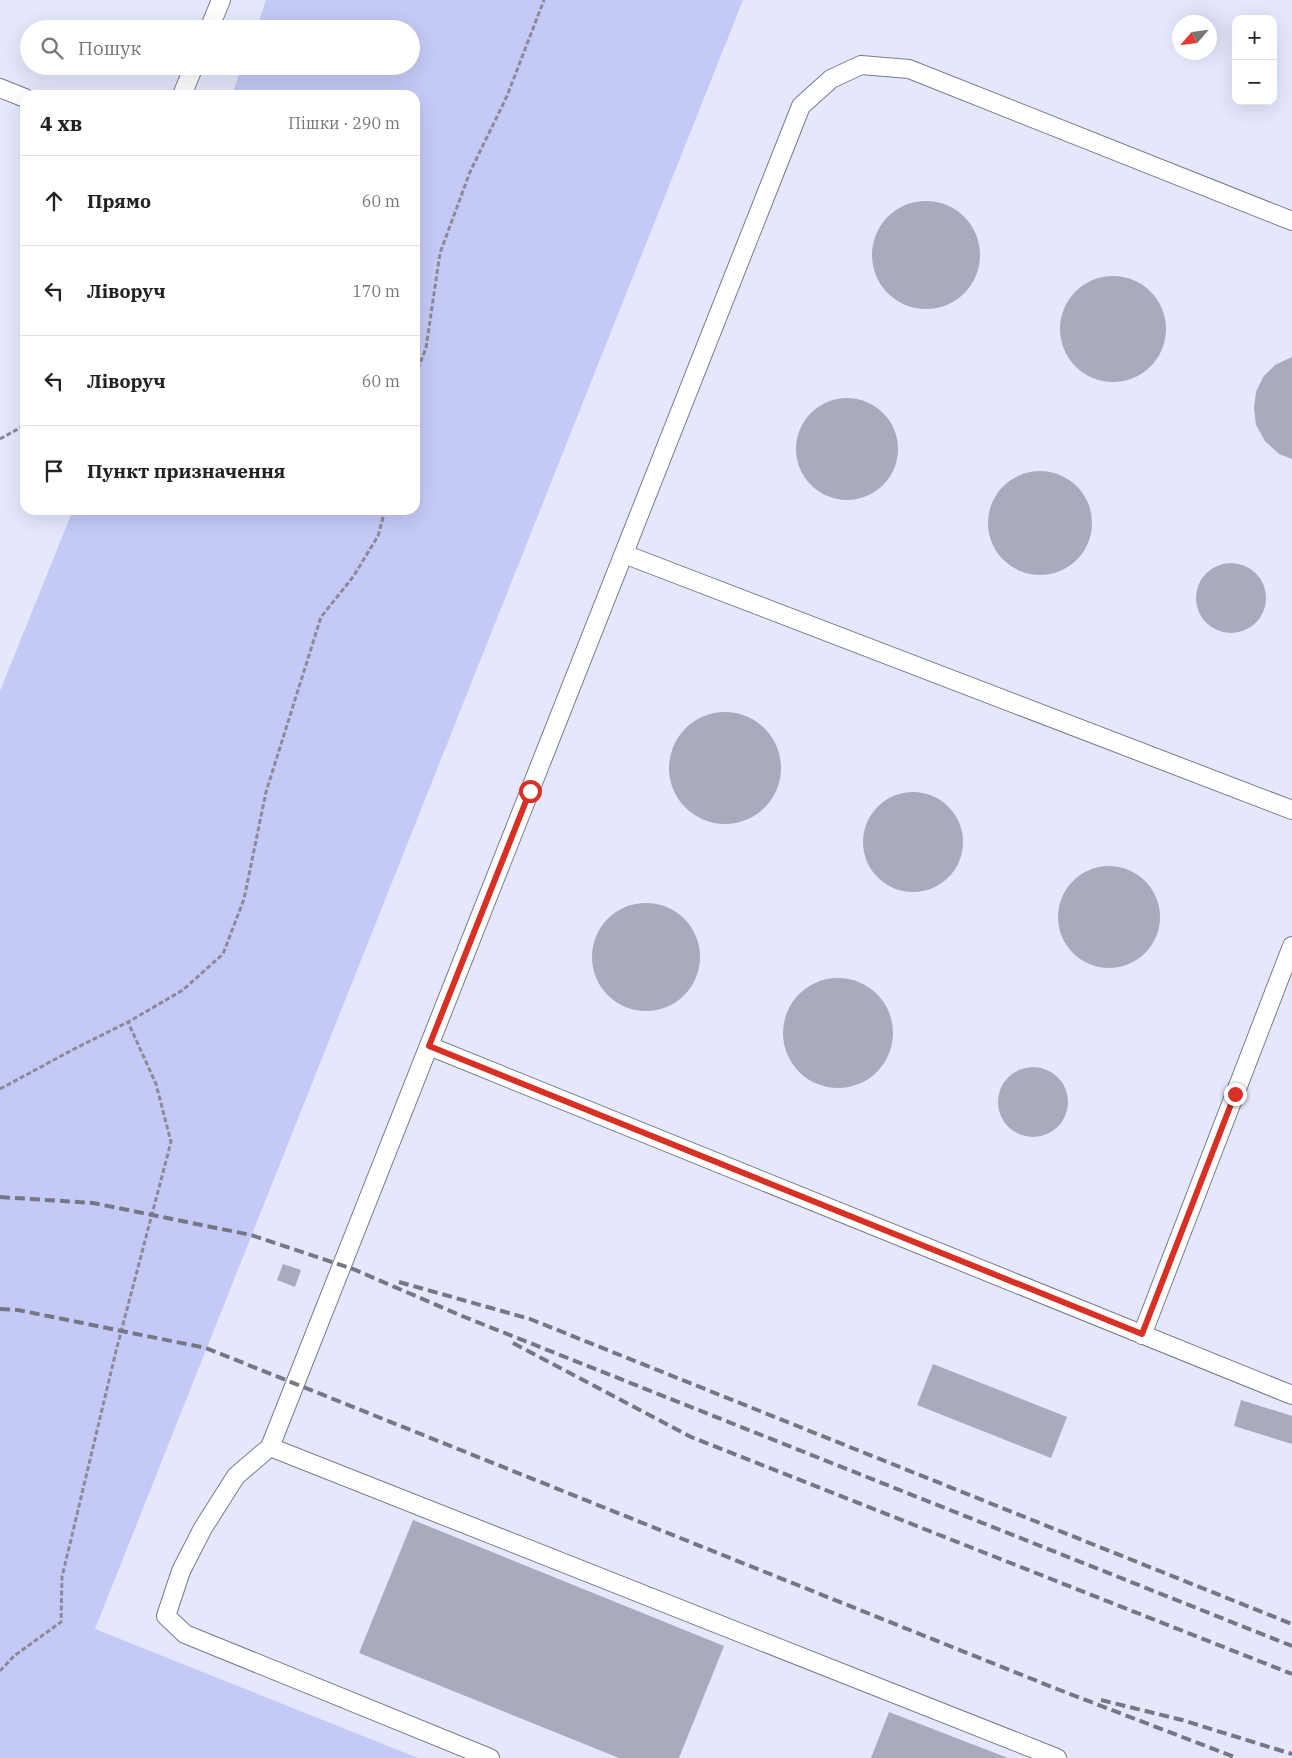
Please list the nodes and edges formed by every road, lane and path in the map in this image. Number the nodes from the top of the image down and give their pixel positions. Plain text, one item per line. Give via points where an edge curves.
1 (221, 0) edge
2 (544, 0) edge
3 (213, 20) edge
4 (190, 75) edge
5 (0, 88) edge
6 (184, 90) edge
7 (20, 96) edge
8 (1292, 221) edge
9 (420, 363) edge
10 (20, 429) edge
11 (0, 439) edge
12 (384, 515) edge
13 (624, 554) junction
14 (1292, 810) edge
15 (1292, 946) edge
16 (128, 1022) junction
17 (429, 1046) junction
18 (0, 1089) edge
19 (1142, 1334) junction
20 (1292, 1395) edge
21 (270, 1447) junction
22 (0, 1671) edge
23 (490, 1758) edge
24 (1057, 1758) edge

1 - 3 lane
2 - 9 path via 507,96 470,172 440,253 426,348
4 - 6 lane
5 - 7 lane
8 - 13 lane via 909,69 861,65 831,79 801,106
10 - 11 path
12 - 16 path via 378,536 352,577 320,617 266,792 244,900 223,954 183,990
13 - 14 lane
13 - 17 lane
15 - 19 lane
16 - 18 path
16 - 22 path via 156,1084 171,1142 116,1351 62,1577 61,1622 14,1656
17 - 19 lane
17 - 21 lane
19 - 20 lane
21 - 23 lane via 236,1476 203,1528 181,1571 166,1616 185,1634
21 - 24 lane

